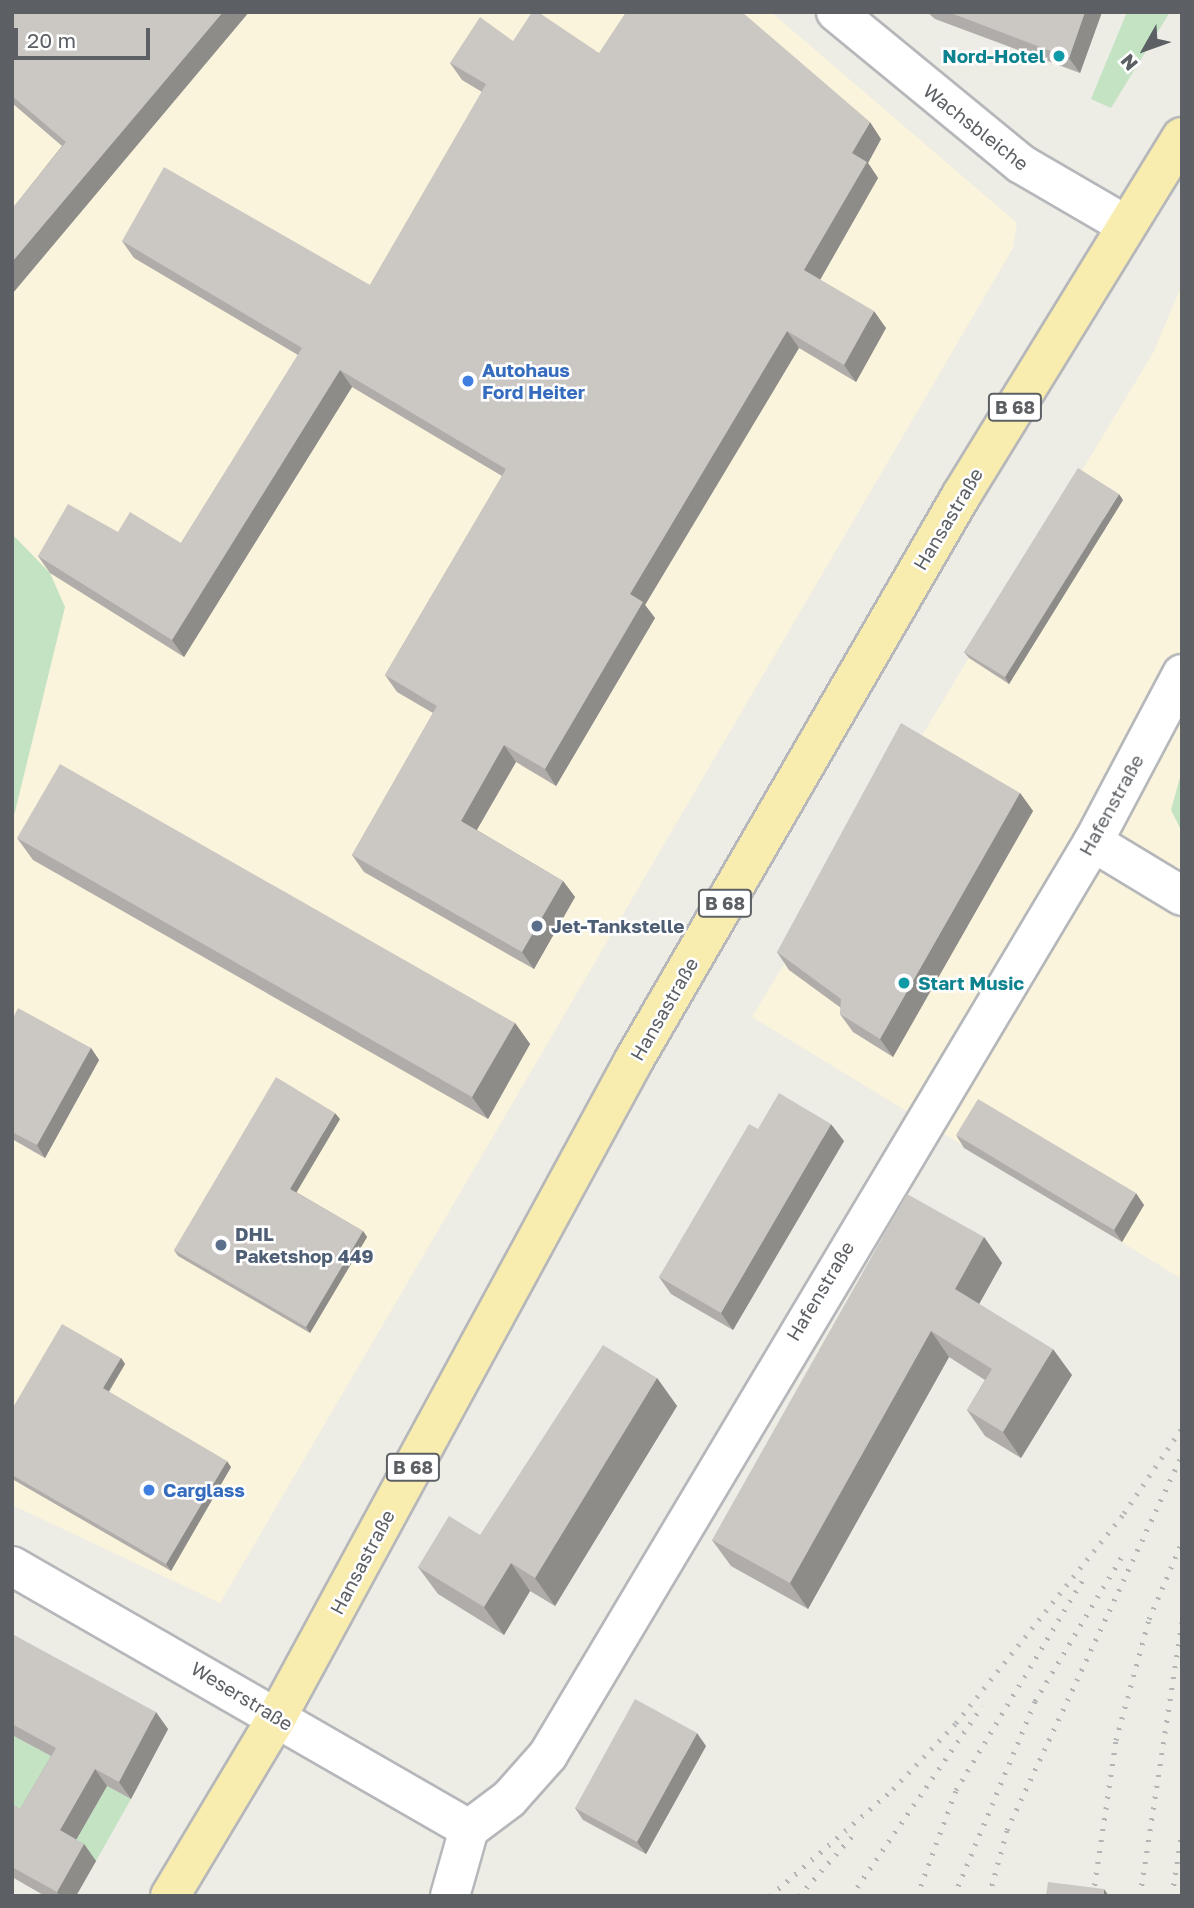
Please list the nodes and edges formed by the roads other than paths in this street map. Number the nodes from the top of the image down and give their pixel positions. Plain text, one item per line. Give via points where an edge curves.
1 (836, 12) edge
2 (1182, 136) edge
3 (1126, 225) junction
4 (1182, 674) edge
5 (1093, 842) junction
6 (1182, 896) edge
7 (12, 1566) edge
8 (277, 1717) junction
9 (469, 1829) junction
10 (170, 1896) edge
11 (450, 1896) edge

1 - 3 street, Wachsbleiche via 1021,164
2 - 3 main road, Hansastraße / B 68
3 - 8 main road, Hansastraße / B 68 via 634,1060
4 - 5 street, Hafenstraße
5 - 6 street
5 - 9 street, Hafenstraße via 548,1755 509,1799
7 - 8 street, Weserstraße
8 - 9 street, Weserstraße
8 - 10 main road, Hansastraße / B 68
9 - 11 street

